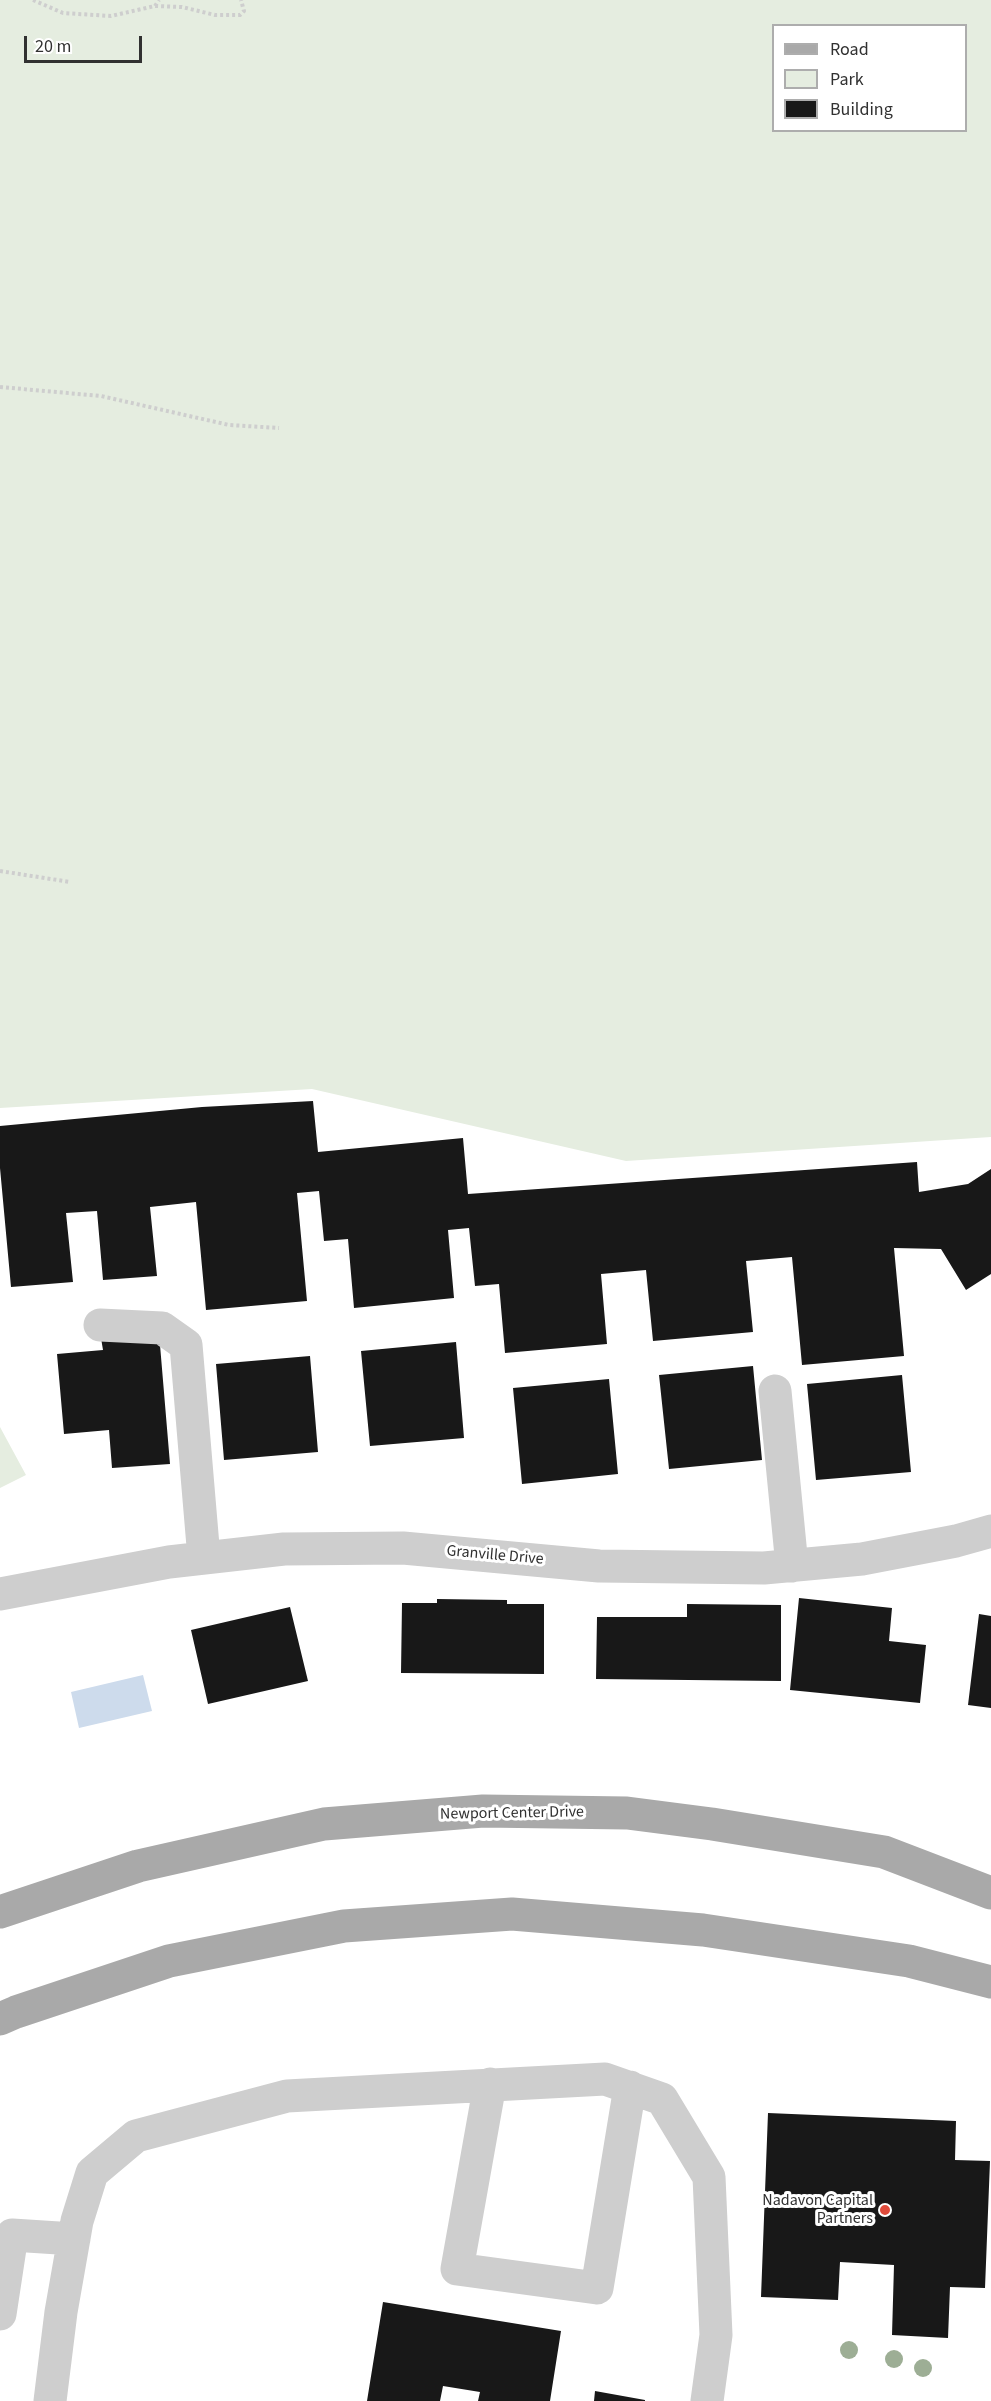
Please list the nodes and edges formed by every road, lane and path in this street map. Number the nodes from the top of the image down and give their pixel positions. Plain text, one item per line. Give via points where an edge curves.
1 (33, 0) edge
2 (159, 0) edge
3 (241, 0) edge
4 (155, 6) junction
5 (0, 387) edge
6 (279, 428) dead end
7 (0, 871) edge
8 (70, 882) dead end
9 (100, 1325) dead end
10 (775, 1391) dead end
11 (991, 1531) edge
12 (204, 1558) junction
13 (792, 1566) junction
14 (0, 1594) edge
15 (991, 1893) edge
16 (0, 1912) edge
17 (991, 1982) edge
18 (0, 2019) edge
19 (490, 2084) junction
20 (630, 2087) junction
21 (74, 2239) junction
22 (0, 2314) edge
23 (50, 2401) edge
24 (708, 2401) edge

1 - 4 path via 63,13 111,16
2 - 4 path
3 - 4 path via 244,11 240,15
5 - 6 path via 101,396 229,424
7 - 8 path
9 - 12 street via 162,1328 186,1345
10 - 13 street
11 - 13 street, Granville Drive via 862,1559
12 - 13 street, Granville Drive via 284,1549 403,1548 599,1566
12 - 14 street, Granville Drive
15 - 16 main road, Newport Center Drive via 884,1852 627,1813 483,1810 324,1824 138,1866
17 - 18 main road via 909,1961 703,1930 512,1914 344,1926 169,1961
19 - 20 street via 605,2079
19 - 20 street via 457,2269 597,2288
19 - 21 street via 287,2096 136,2136 92,2173
20 - 24 street via 662,2099 709,2177 716,2335
21 - 22 street via 12,2235
21 - 23 street

